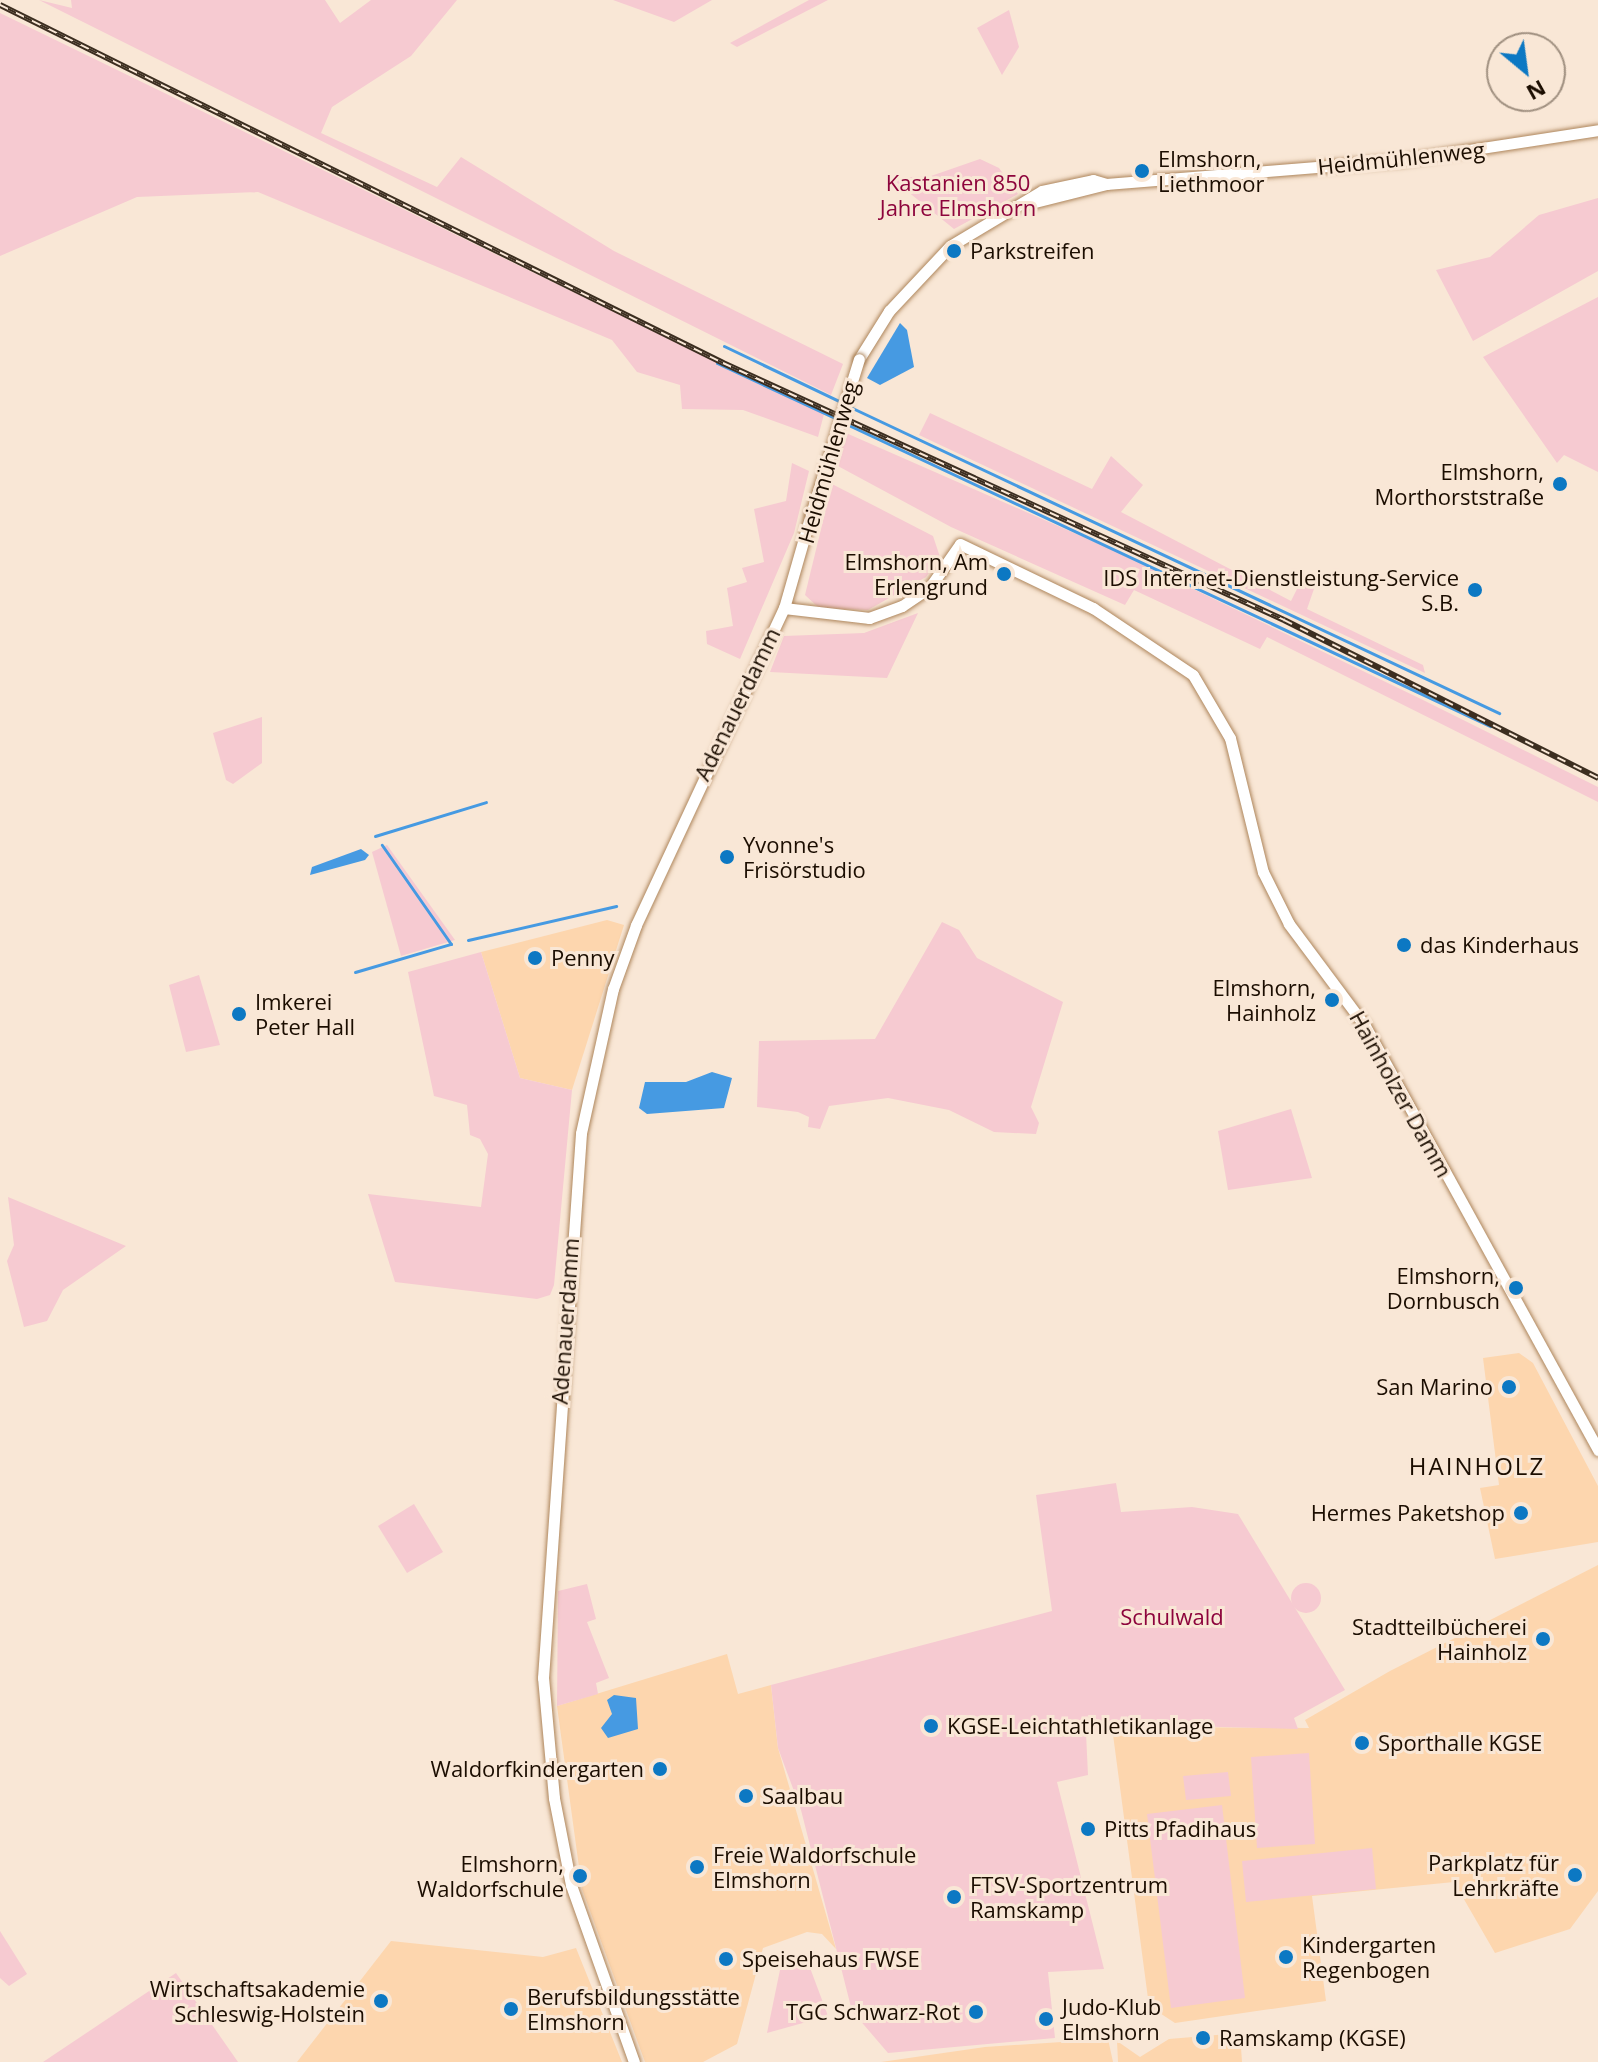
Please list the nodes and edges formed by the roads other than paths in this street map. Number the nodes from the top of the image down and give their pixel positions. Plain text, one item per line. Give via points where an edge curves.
1 (1598, 130) edge
2 (784, 608) junction
3 (1598, 1450) edge
4 (634, 2062) edge

1 - 2 street, Heidmühlenweg, bridge via 1403,160 1106,184 1031,203 950,246 891,308 859,359
2 - 3 street, Hainholzer Damm via 833,618 891,610 930,587 960,544 1111,618 1188,670 1212,701 1230,738 1269,886 1307,954 1365,1026
2 - 4 street, Adenauerdamm via 636,925 613,989 581,1133 543,1678 554,1798 571,1885

